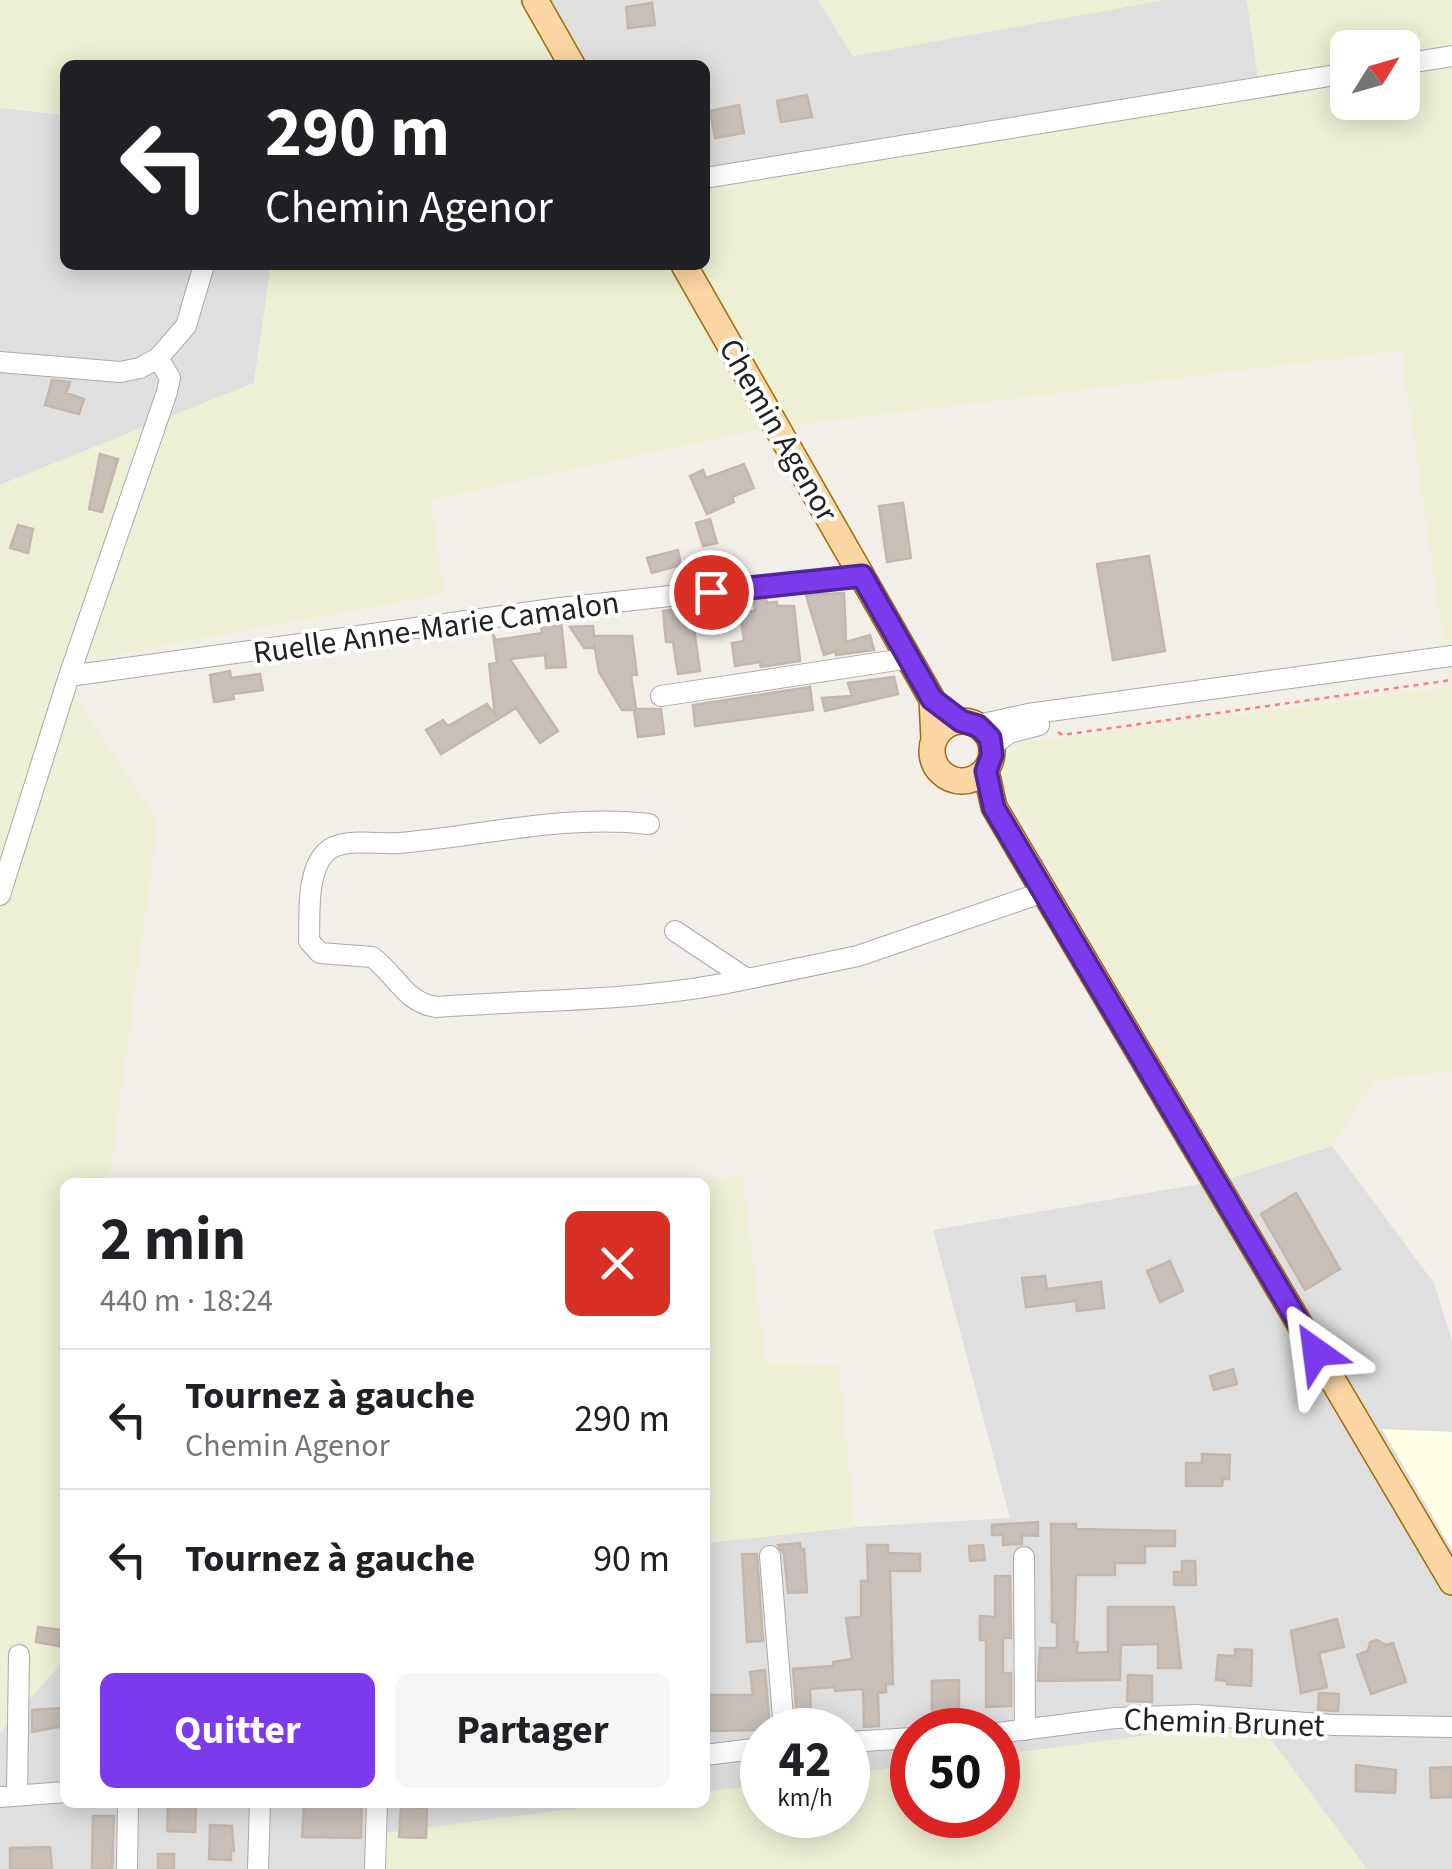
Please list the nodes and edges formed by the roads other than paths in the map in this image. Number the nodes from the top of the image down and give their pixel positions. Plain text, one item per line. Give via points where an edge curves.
1 (535, 0) edge
2 (1452, 56) edge
3 (569, 60) edge
4 (1420, 61) edge
5 (1330, 77) edge
6 (710, 177) edge
7 (203, 270) edge
8 (687, 270) edge
9 (158, 358) junction
10 (0, 362) edge
11 (862, 576) junction
12 (1452, 656) edge
13 (910, 658) junction
14 (1452, 668) edge
15 (69, 676) junction
16 (661, 696) dead end
17 (932, 699) junction
18 (934, 739) junction
19 (976, 749) junction
20 (650, 824) dead end
21 (1044, 892) junction
22 (0, 894) edge
23 (675, 931) dead end
24 (747, 979) junction
25 (770, 1556) dead end
26 (1024, 1556) dead end
27 (1452, 1582) edge
28 (19, 1654) dead end
29 (782, 1708) edge
30 (1452, 1727) edge
31 (1025, 1730) junction
32 (1020, 1731) edge
33 (740, 1751) edge
34 (710, 1754) edge
35 (60, 1792) edge
36 (8, 1796) edge
37 (128, 1808) edge
38 (260, 1808) edge
39 (377, 1808) edge
40 (127, 1869) edge
41 (258, 1869) edge
42 (375, 1869) edge

1 - 3 main road
2 - 4 street
5 - 6 street
7 - 9 street via 186,326
8 - 11 main road, Chemin Agenor
9 - 10 street via 120,372
9 - 15 street via 170,378 167,392
11 - 13 main road, Chemin Agenor
11 - 15 street, Ruelle Anne-Marie Camalon via 560,608
12 - 19 street via 1028,714
13 - 16 street
13 - 17 main road, Chemin Agenor
14 - 19 street via 1045,724
15 - 22 street
17 - 18 main road, Chemin Agenor
17 - 19 main road, Chemin Agenor
18 - 19 main road via 945,726
18 - 19 main road, Chemin Agenor via 932,757 954,781
19 - 21 main road, Chemin Agenor via 994,808
20 - 24 street via 573,821 332,848 316,869 309,942 320,953 372,957 406,995 436,1007 580,1002
21 - 24 street via 858,956
21 - 27 main road, Chemin Agenor
23 - 24 street
25 - 29 street
26 - 31 street
28 - 36 street
30 - 31 street, Chemin Brunet via 1195,1715
31 - 32 street, Chemin Brunet
33 - 34 street
35 - 36 street
37 - 40 street
38 - 41 street
39 - 42 street

